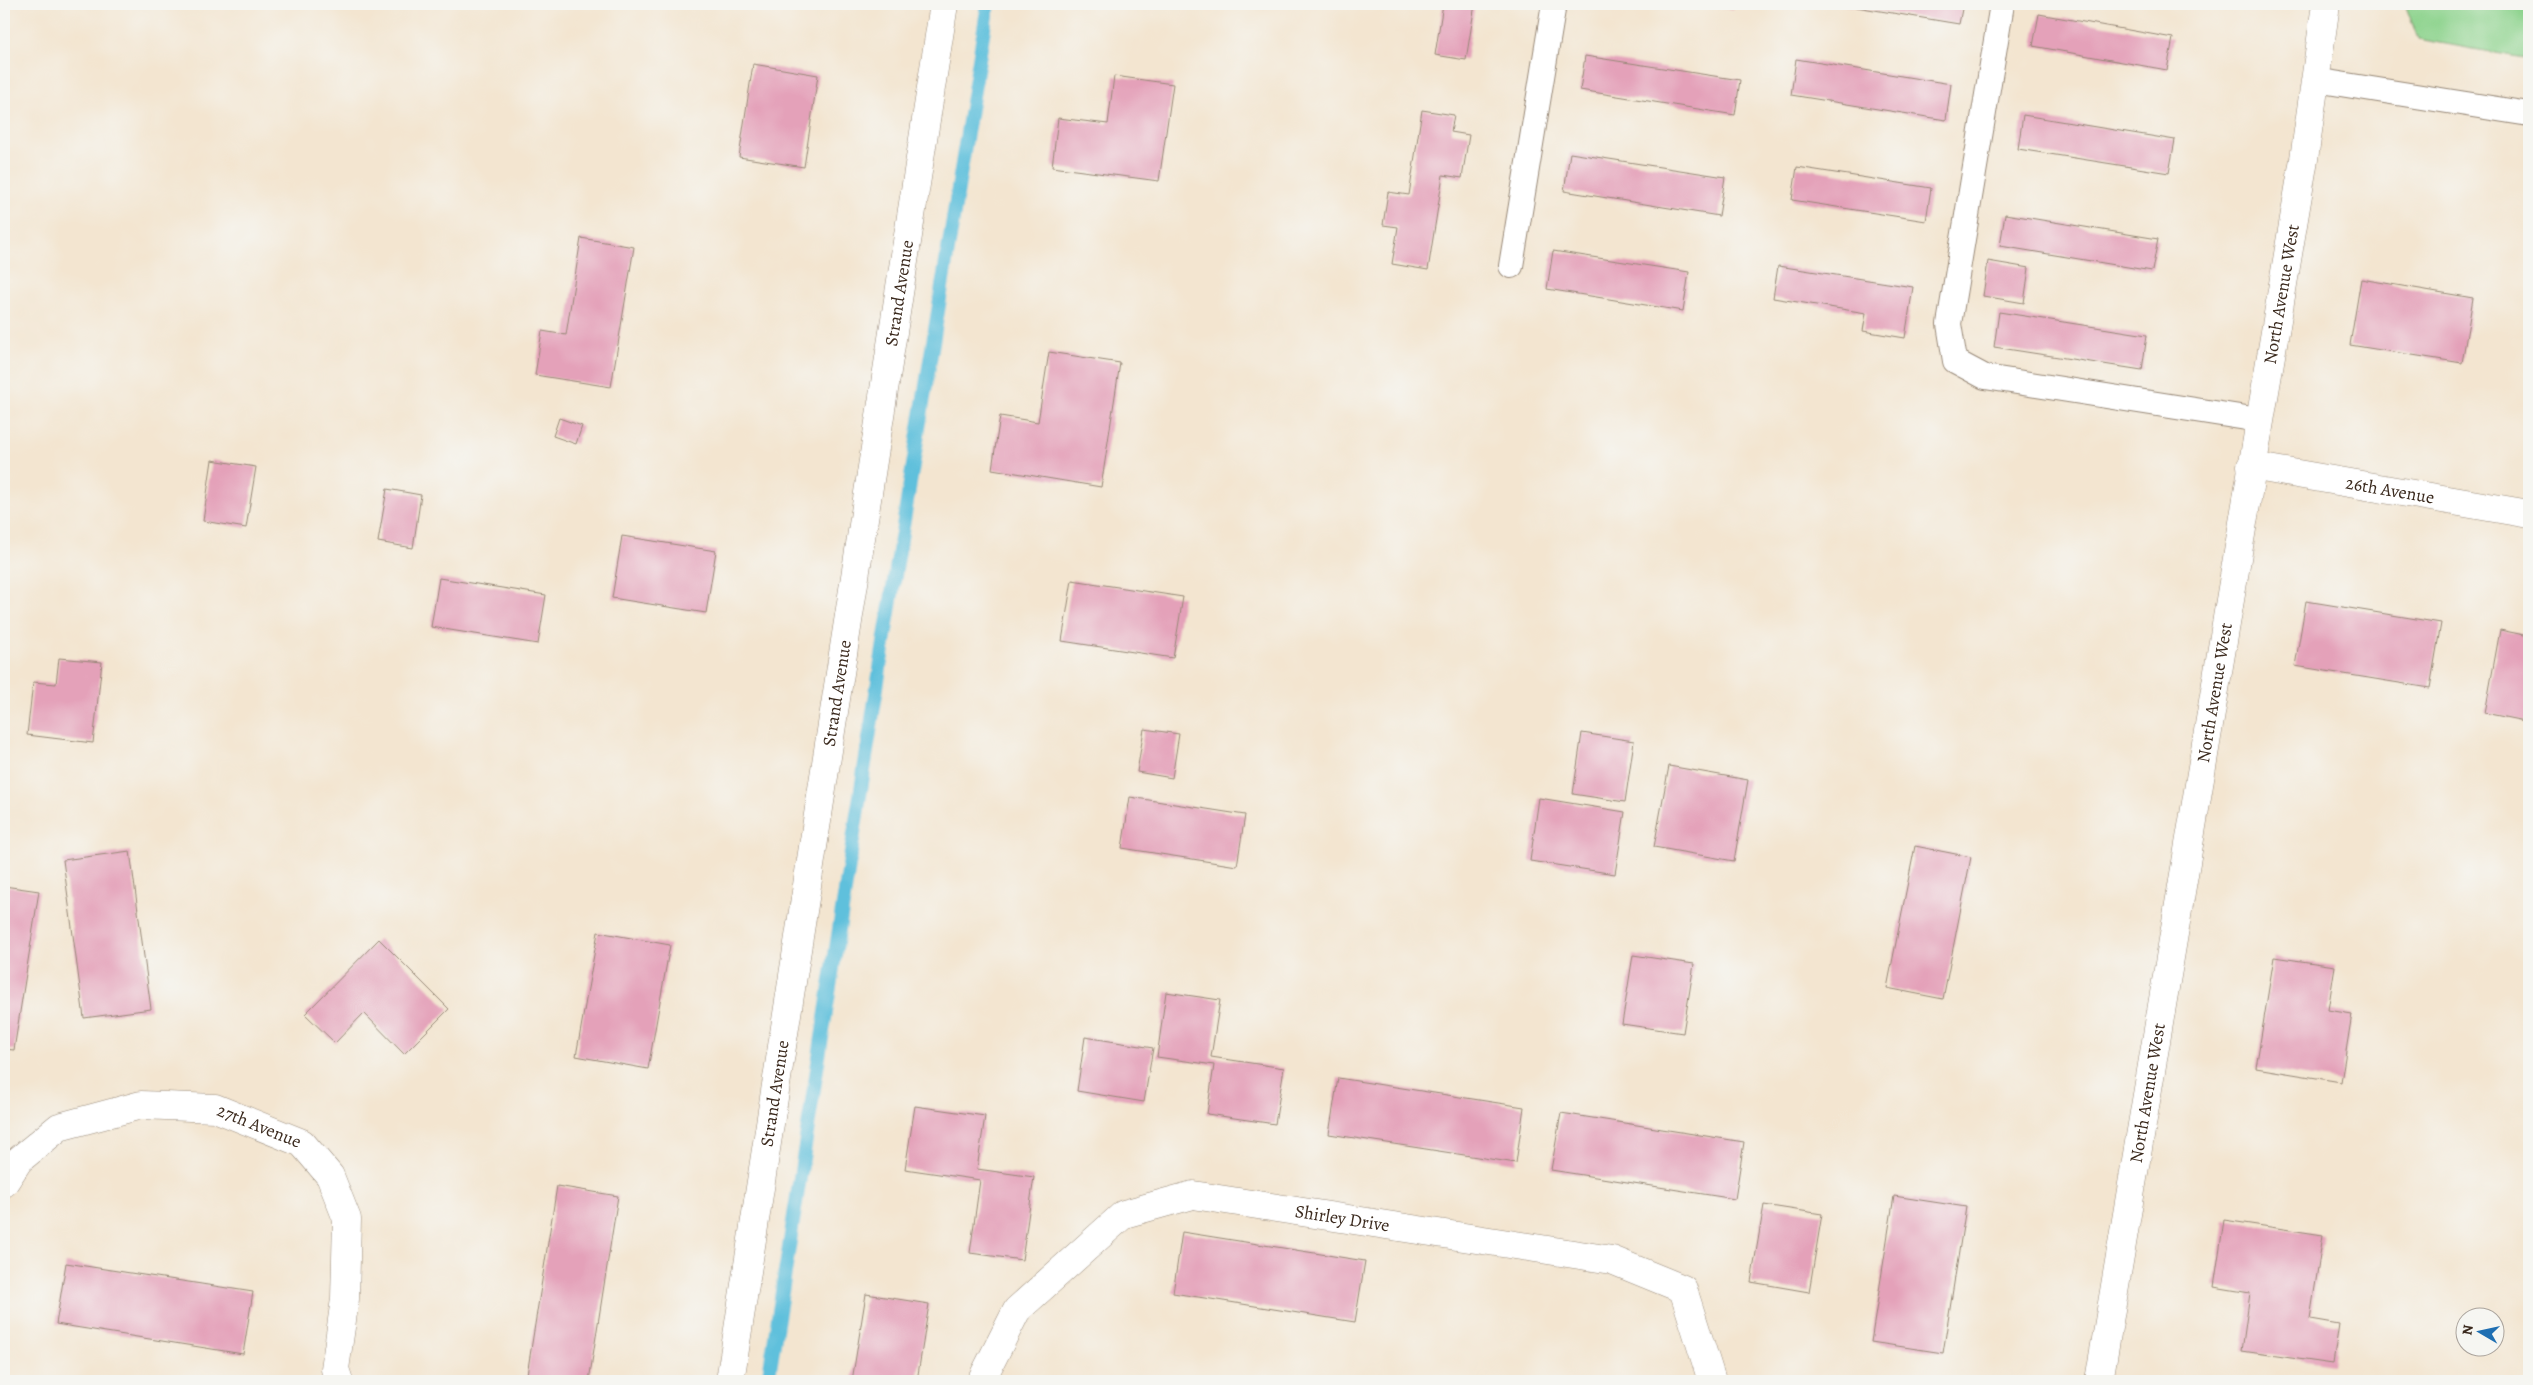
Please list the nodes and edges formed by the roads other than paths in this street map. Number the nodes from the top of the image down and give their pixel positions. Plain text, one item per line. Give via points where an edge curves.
1 (944, 4) edge
2 (1554, 4) edge
3 (2002, 4) edge
4 (2326, 4) edge
5 (2315, 80) junction
6 (2529, 114) edge
7 (1511, 266) dead end
8 (2259, 420) junction
9 (2251, 466) junction
10 (2529, 514) edge
11 (4, 1183) edge
12 (336, 1377) edge
13 (730, 1381) edge
14 (981, 1381) edge
15 (1712, 1381) edge
16 (2099, 1381) edge

1 - 13 street, Strand Avenue
2 - 7 lane
3 - 8 lane via 1949,324 1955,361 1985,377
4 - 5 street, North Avenue West
5 - 6 lane
5 - 8 street, North Avenue West
8 - 9 street, North Avenue West
9 - 10 street, 26th Avenue
9 - 16 street, North Avenue West
11 - 12 street, 27th Avenue via 19,1160 59,1127 141,1105 215,1108 302,1143 330,1176 347,1219 345,1299
14 - 15 street, Shirley Drive via 1017,1310 1124,1214 1193,1195 1612,1260 1683,1289

